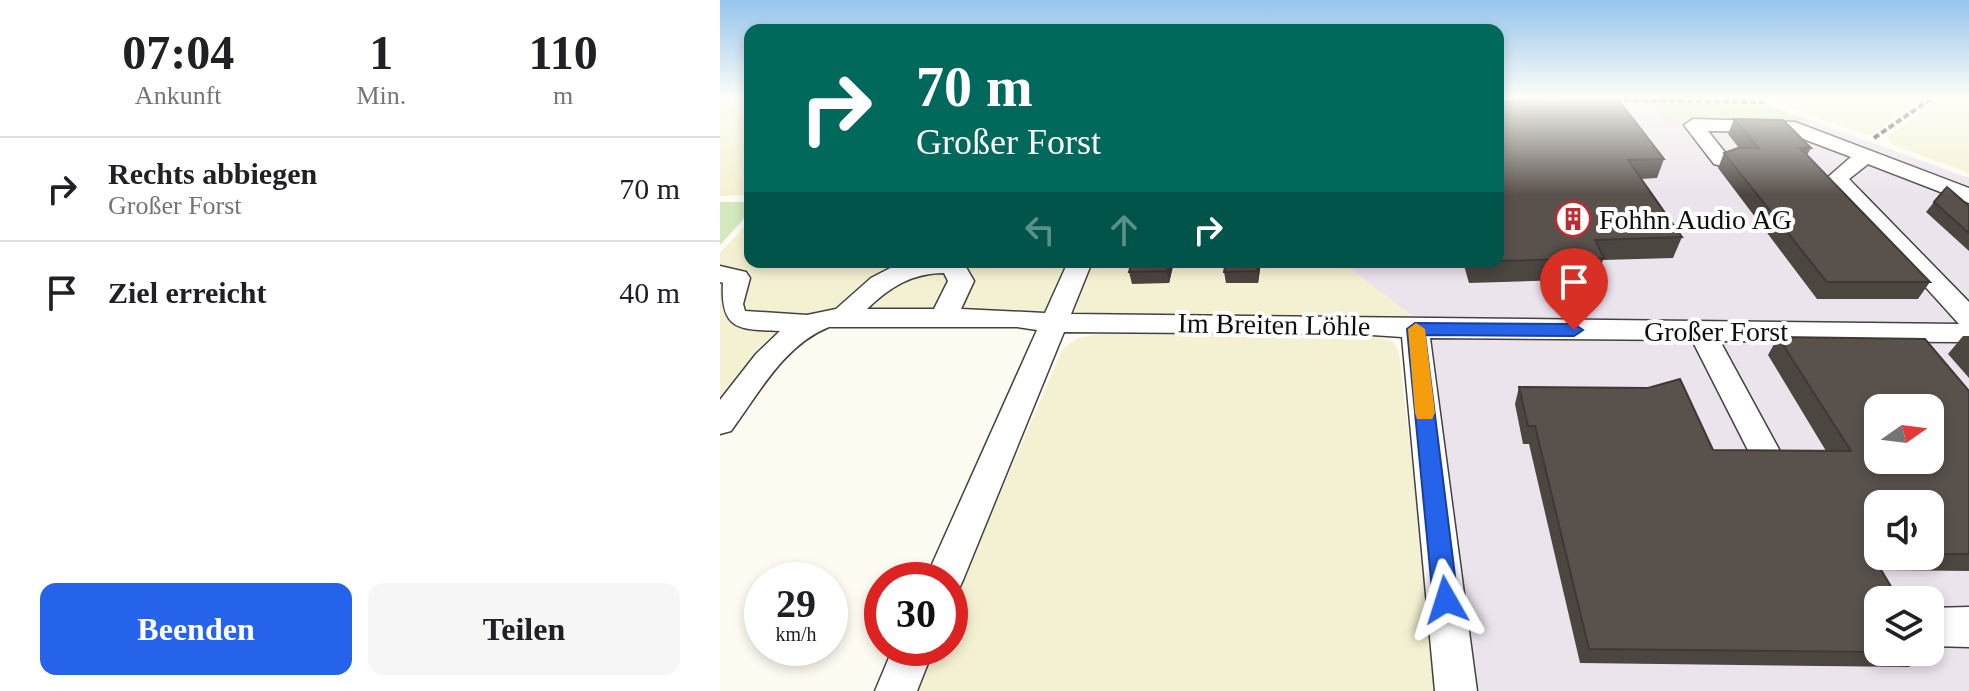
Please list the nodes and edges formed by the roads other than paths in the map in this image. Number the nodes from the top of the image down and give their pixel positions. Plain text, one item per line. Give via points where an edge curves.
1 (1697, 130) edge
2 (1803, 130) edge
3 (1868, 148) junction
4 (1721, 160) edge
5 (1969, 196) edge
6 (910, 268) edge
7 (1078, 268) edge
8 (966, 271) edge
9 (720, 274) edge
10 (844, 317) junction
11 (943, 318) junction
12 (1969, 318) edge
13 (1056, 323) junction
14 (805, 324) junction
15 (1415, 329) junction
16 (1701, 331) junction
17 (1911, 333) junction
18 (1969, 333) edge
19 (1930, 356) edge
20 (720, 422) edge
21 (1765, 453) edge
22 (952, 562) edge
23 (906, 666) edge
24 (896, 691) edge
25 (1456, 691) edge

1 - 4 street
2 - 3 street
3 - 5 street
3 - 12 street via 1837,178
6 - 10 street via 871,289
7 - 13 street
8 - 11 street
9 - 14 street, Im Breiten Löhle via 737,278 730,304 733,316
10 - 11 street, Im Breiten Löhle
10 - 14 street, Im Breiten Löhle
11 - 13 street, Im Breiten Löhle
13 - 15 street, Im Breiten Löhle
13 - 22 street
14 - 20 street
15 - 16 street, Großer Forst
15 - 25 street
16 - 17 street, Großer Forst
16 - 21 street
17 - 18 street, Großer Forst
17 - 19 street
23 - 24 street

